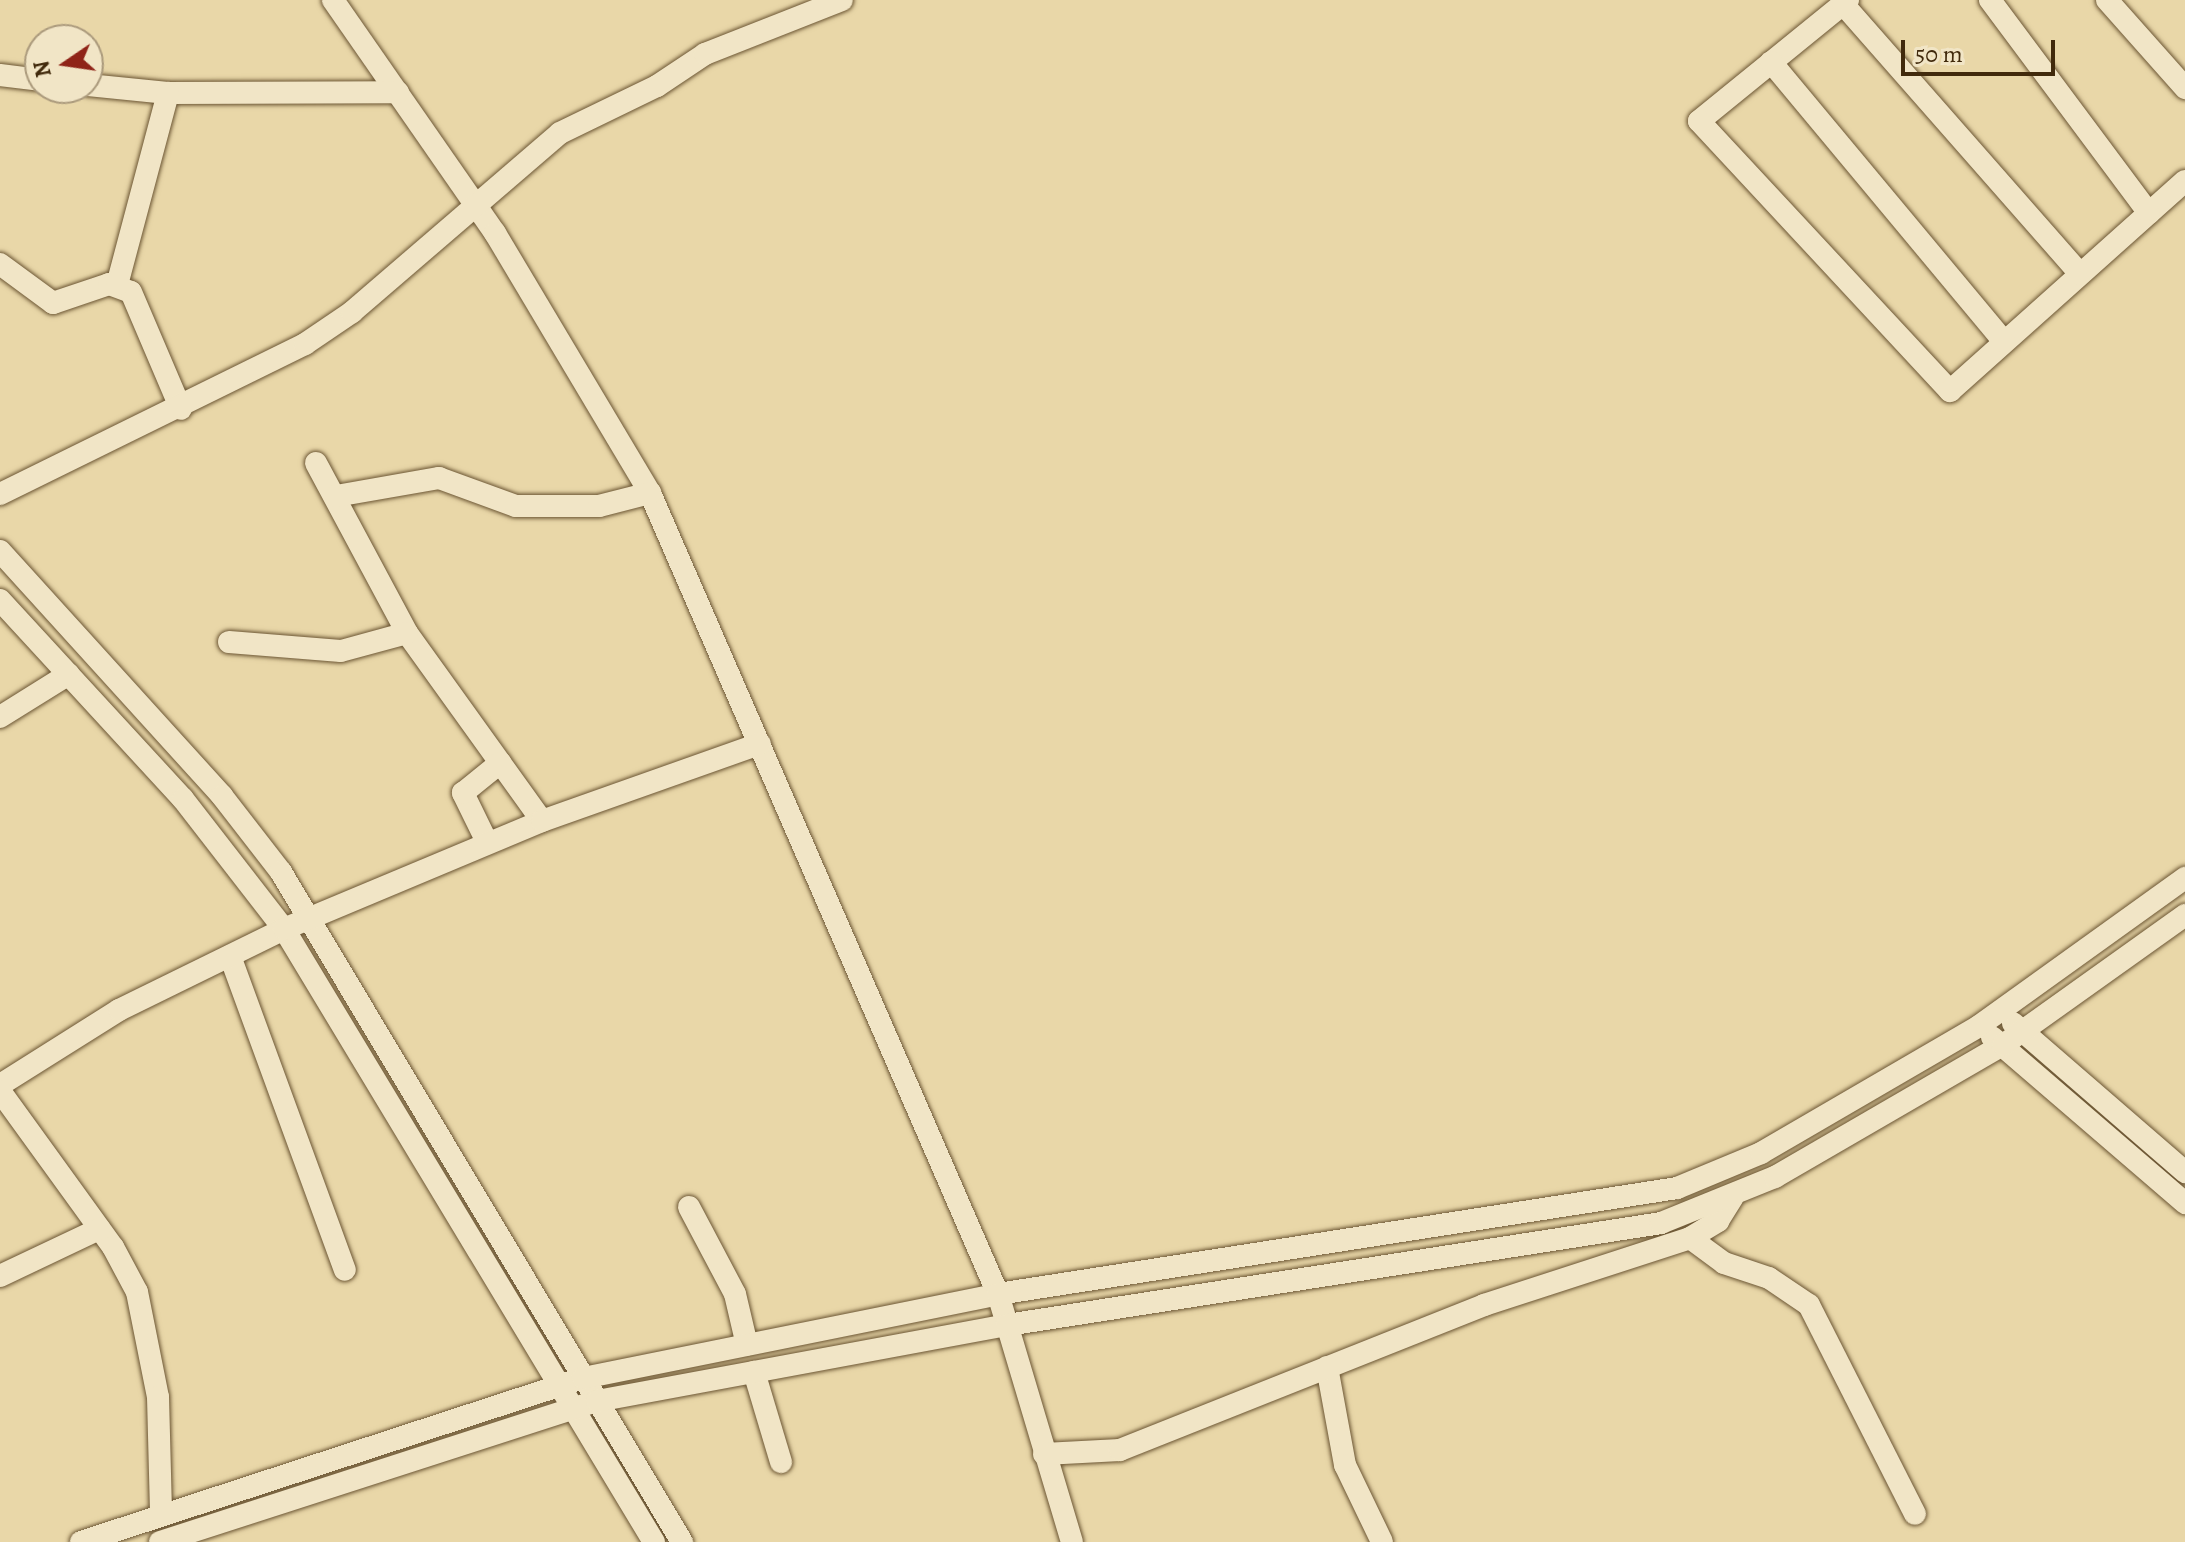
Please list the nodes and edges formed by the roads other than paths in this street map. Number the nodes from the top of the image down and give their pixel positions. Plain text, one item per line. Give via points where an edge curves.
1 (333, 0) edge
2 (842, 0) edge
3 (1990, 0) edge
4 (2107, 0) edge
5 (1845, 2) edge
6 (1771, 62) junction
7 (0, 75) edge
8 (24, 78) edge
9 (104, 87) edge
10 (2185, 88) edge
11 (398, 92) junction
12 (168, 93) junction
13 (2185, 181) edge
14 (472, 202) junction
15 (2149, 213) junction
16 (0, 264) edge
17 (2080, 274) junction
18 (117, 285) junction
19 (2004, 342) junction
20 (181, 409) junction
21 (316, 463) dead end
22 (650, 493) junction
23 (0, 494) edge
24 (336, 496) junction
25 (0, 551) edge
26 (0, 600) edge
27 (407, 633) junction
28 (229, 642) dead end
29 (69, 674) junction
30 (0, 717) edge
31 (760, 744) junction
32 (500, 763) junction
33 (542, 821) junction
34 (487, 842) junction
35 (2185, 878) edge
36 (2185, 915) edge
37 (310, 919) junction
38 (284, 929) junction
39 (230, 956) junction
40 (2000, 1012) junction
41 (1979, 1026) junction
42 (2025, 1032) junction
43 (2003, 1045) junction
44 (0, 1088) edge
45 (2185, 1172) edge
46 (1733, 1197) junction
47 (2185, 1203) edge
48 (689, 1207) dead end
49 (99, 1229) junction
50 (1690, 1238) junction
51 (345, 1270) dead end
52 (0, 1276) edge
53 (998, 1294) junction
54 (1007, 1325) junction
55 (747, 1345) junction
56 (1327, 1367) junction
57 (754, 1372) junction
58 (583, 1378) junction
59 (559, 1384) junction
60 (597, 1401) junction
61 (573, 1407) junction
62 (1044, 1454) junction
63 (781, 1462) dead end
64 (161, 1512) junction
65 (1915, 1514) dead end
66 (81, 1542) edge
67 (160, 1542) edge
68 (654, 1542) edge
69 (682, 1542) edge
70 (1072, 1542) edge
71 (1382, 1542) edge

1 - 11 street
2 - 14 street via 705,54 657,86 560,133
3 - 15 street
4 - 10 street
5 - 6 street
5 - 17 street
6 - 19 street
6 - 19 street via 1699,121 1950,391
7 - 8 street
9 - 12 street
11 - 12 street
11 - 14 street
12 - 18 street
13 - 15 street
14 - 20 street via 352,312 305,344
14 - 22 street via 580,369
15 - 17 street
16 - 18 street via 53,303
17 - 19 street
18 - 20 street via 136,299
20 - 23 street
21 - 24 street
22 - 24 street via 599,506 516,506 439,478
22 - 31 street
24 - 27 street
25 - 37 street via 222,796
26 - 29 street
27 - 28 street via 341,651
27 - 32 street
29 - 30 street
29 - 38 street via 220,842
31 - 33 street
31 - 53 street
32 - 33 street
32 - 34 street via 463,793
33 - 34 street
34 - 37 street
35 - 40 street
36 - 42 street
37 - 38 street
37 - 58 street
38 - 39 street
38 - 59 street
39 - 44 street via 119,1010
39 - 51 street
40 - 41 street
40 - 42 street
41 - 43 street
41 - 53 street via 1761,1153 1677,1188
42 - 43 street
42 - 45 street
43 - 46 street
43 - 47 street
44 - 49 street
46 - 50 street via 1718,1221
46 - 54 street via 1624,1231
48 - 55 street via 735,1294
49 - 52 street
49 - 64 street via 127,1271 144,1321 158,1397
50 - 56 street via 1511,1296
50 - 65 street via 1724,1263 1769,1278 1809,1305
53 - 54 street
53 - 55 street
54 - 57 street
54 - 62 street
55 - 58 street
56 - 62 street via 1120,1450
56 - 71 street via 1345,1465
57 - 60 street
57 - 63 street
58 - 59 street
58 - 60 street
59 - 61 street
59 - 64 street
60 - 61 street
60 - 69 street
61 - 67 street
61 - 68 street
62 - 70 street
64 - 66 street

